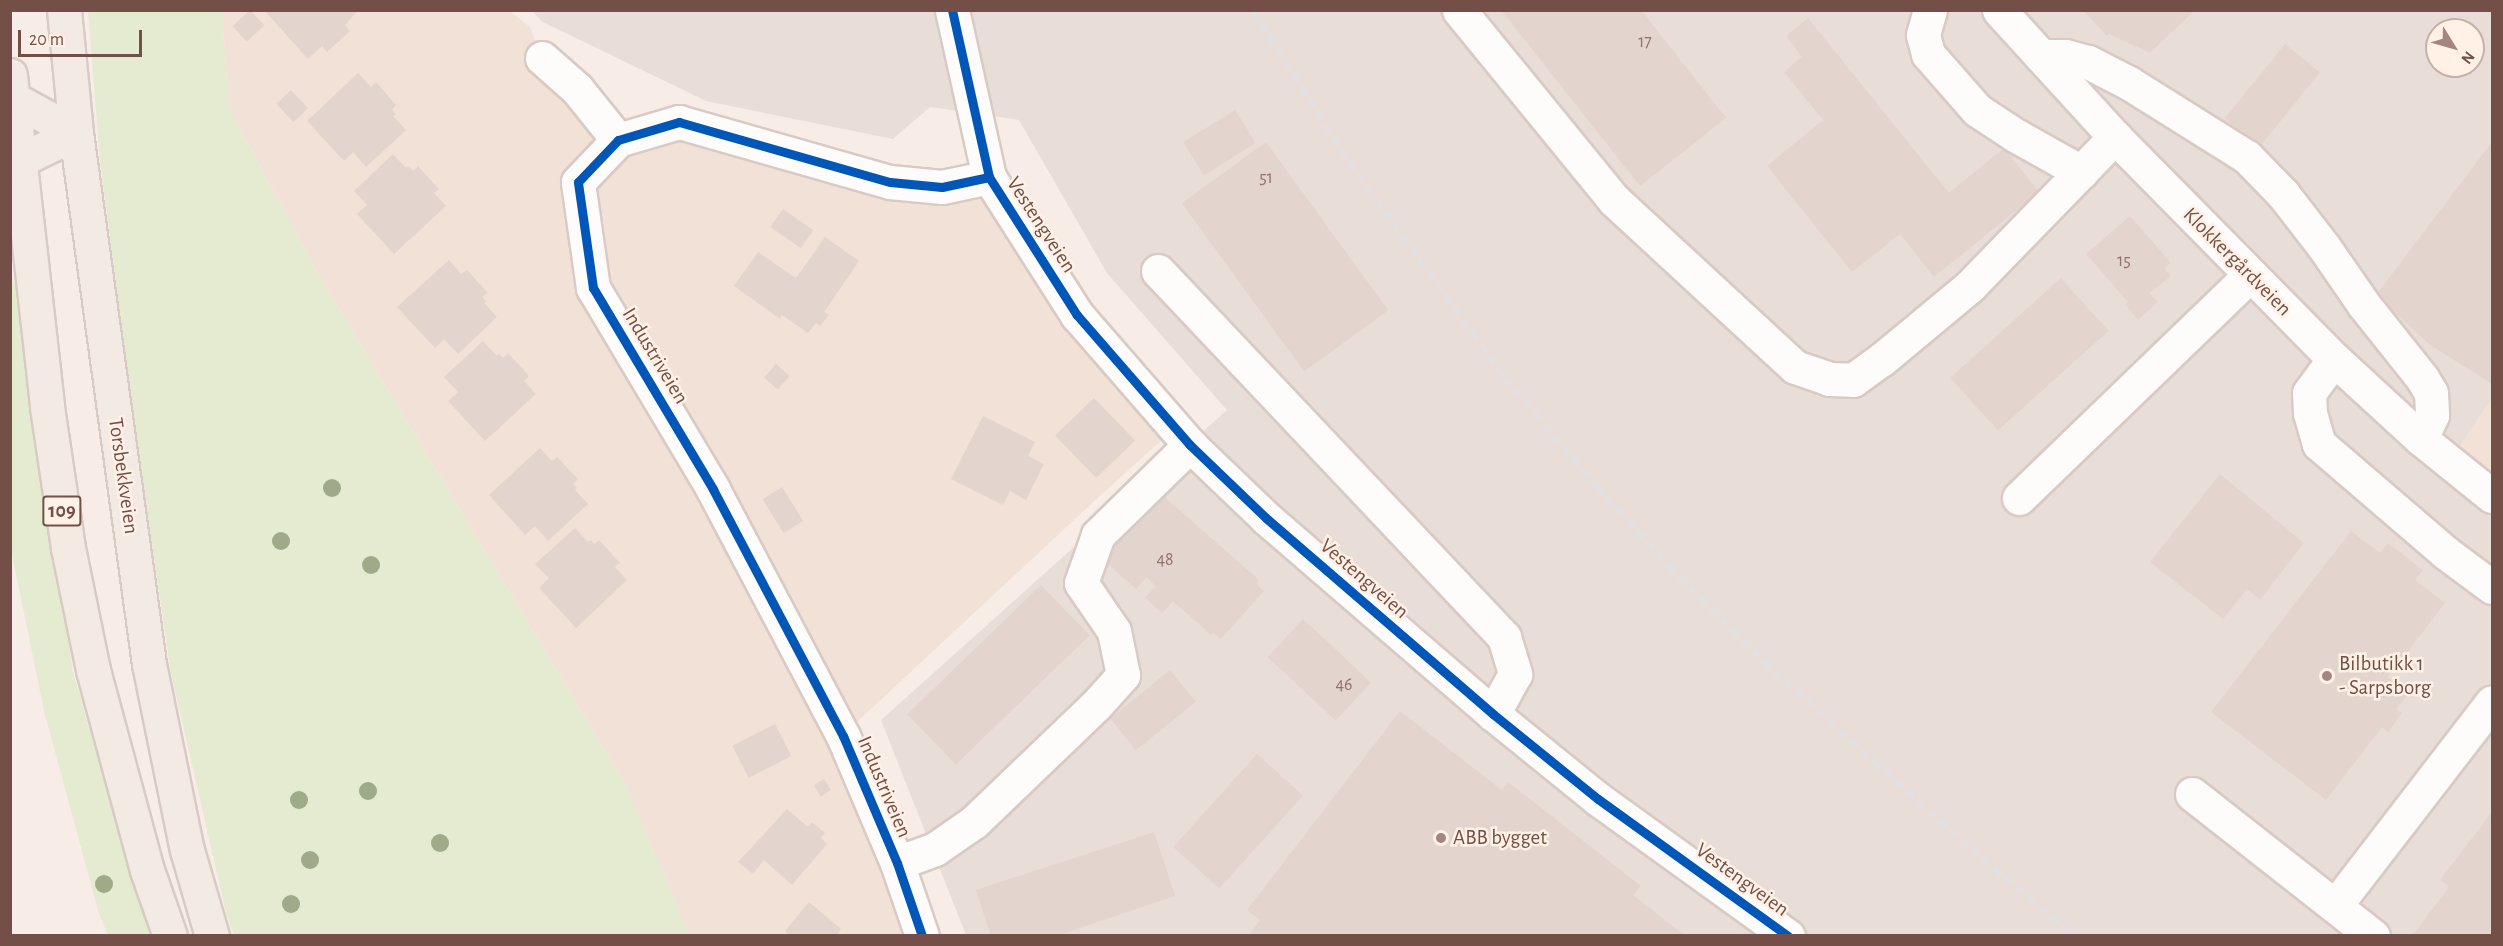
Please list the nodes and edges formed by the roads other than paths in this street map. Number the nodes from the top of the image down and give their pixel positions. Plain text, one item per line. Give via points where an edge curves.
1 (64, 10) edge
2 (952, 10) edge
3 (1459, 10) edge
4 (1930, 10) edge
5 (1999, 10) edge
6 (2041, 56) junction
7 (542, 58) dead end
8 (11, 90) edge
9 (76, 133) junction
10 (2115, 137) junction
11 (618, 140) junction
12 (15, 164) edge
13 (2081, 171) junction
14 (989, 177) junction
15 (1158, 271) dead end
16 (2250, 275) junction
17 (2334, 359) junction
18 (2421, 439) junction
19 (1190, 445) junction
20 (2493, 496) edge
21 (2019, 498) dead end
22 (2493, 587) edge
23 (2493, 702) edge
24 (1493, 714) junction
25 (2192, 794) dead end
26 (897, 863) junction
27 (2335, 906) junction
28 (170, 936) edge
29 (212, 936) edge
30 (922, 936) edge
31 (1788, 936) edge
32 (2373, 936) edge

1 - 9 main road, Torsbekkveien
2 - 14 street
3 - 13 street via 1614,200 1795,367 1829,379 1853,380 1881,360 1970,286
4 - 13 street via 1923,35 1928,54 1977,110
5 - 6 street, Klokkergårdveien
6 - 10 street, Klokkergårdveien
6 - 18 street via 2065,56 2088,62 2129,83 2247,157 2324,247 2422,378 2431,393 2432,415
7 - 11 street via 577,88
8 - 9 main road, 109
8 - 12 main road, 109
9 - 12 main road
9 - 29 main road, Torsbekkveien via 149,664 187,850
10 - 13 street
10 - 16 street, Klokkergårdveien
11 - 14 street, Industriveien via 679,122 890,182 942,187
11 - 26 street, Industriveien via 578,182 593,288 713,489 843,736
12 - 28 main road, 109 via 68,548 93,670 147,870
14 - 19 street, Vestengveien via 1077,315
15 - 24 street via 1504,637 1515,674
16 - 17 street, Klokkergårdveien
16 - 21 street
17 - 18 street, Klokkergårdveien
17 - 22 street via 2309,393 2319,444 2446,553
18 - 20 street, Klokkergårdveien
19 - 24 street, Vestengveien via 1266,518
19 - 26 street via 1098,535 1081,583 1114,631 1123,675 974,822 935,849
23 - 27 street
24 - 31 street, Vestengveien via 1598,799
25 - 27 street
26 - 30 street, Industriveien
27 - 32 street

